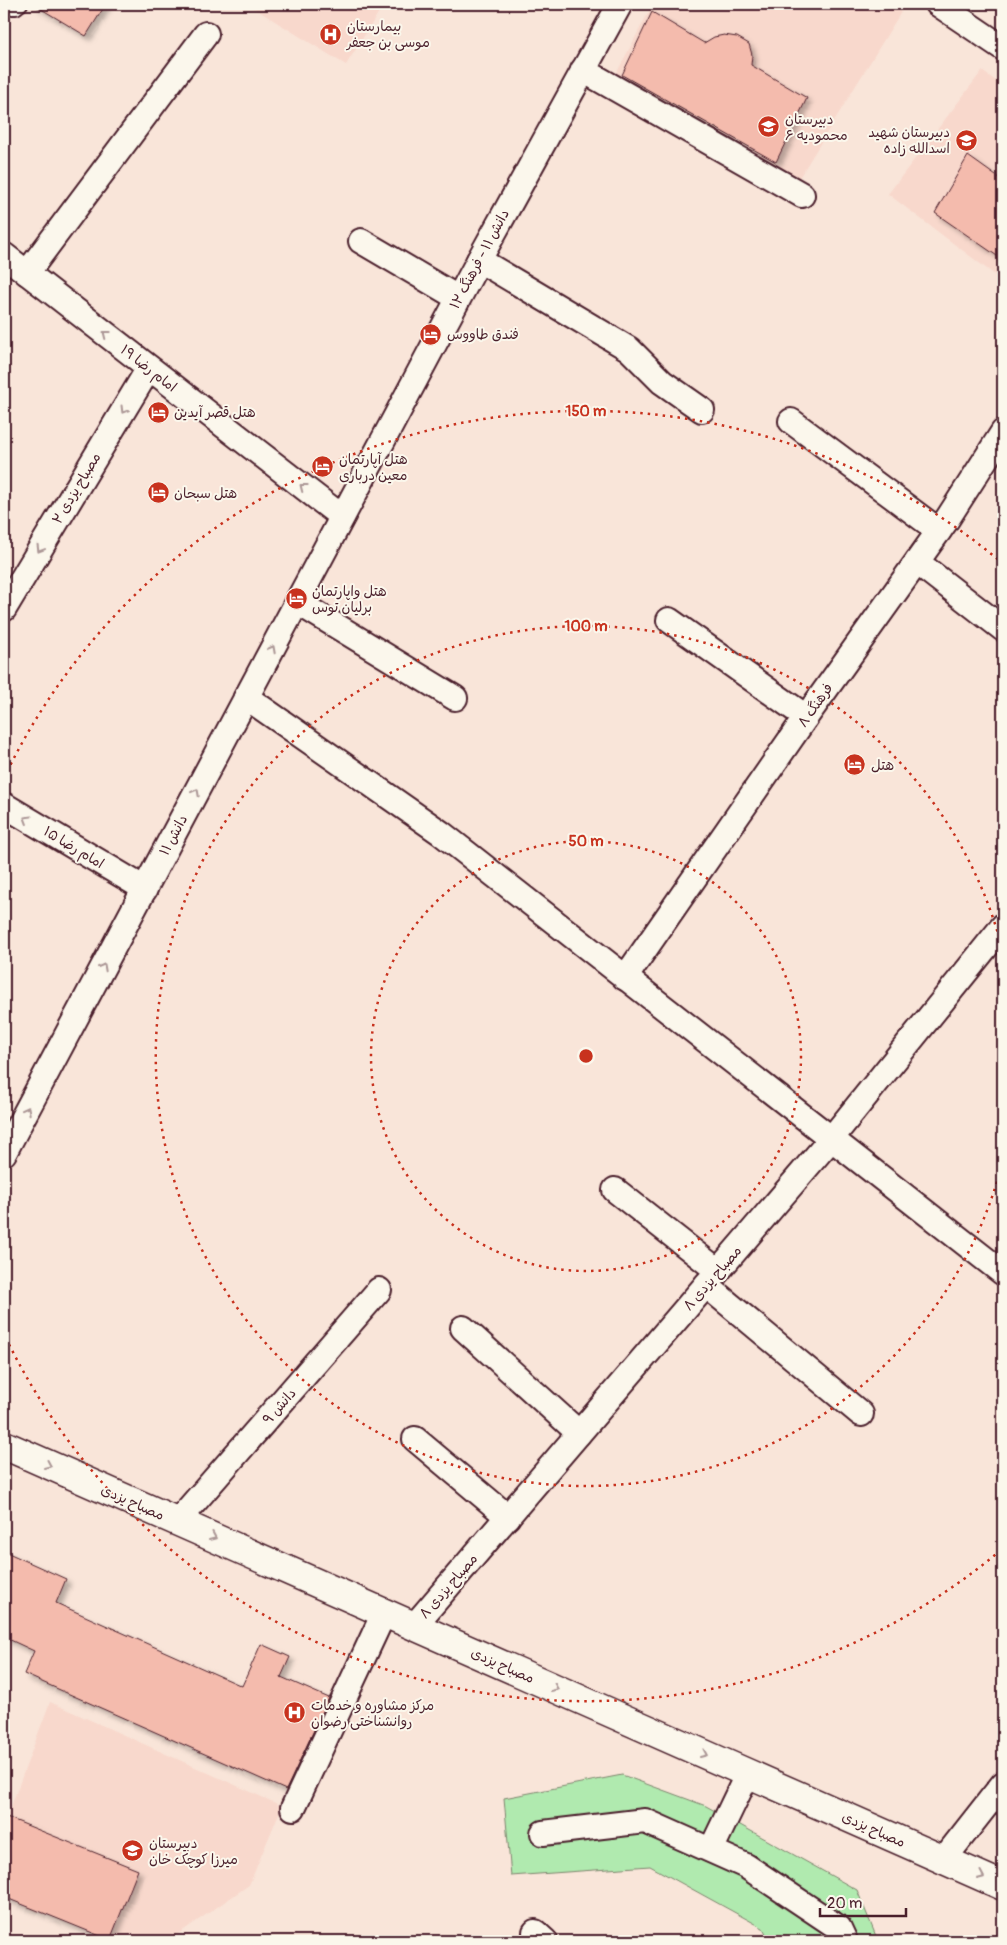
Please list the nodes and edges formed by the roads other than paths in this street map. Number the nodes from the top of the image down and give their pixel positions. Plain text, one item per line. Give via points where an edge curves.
1 (21, 4) edge
2 (620, 4) edge
3 (938, 4) edge
4 (4, 8) edge
5 (206, 34) dead end
6 (1003, 48) edge
7 (583, 70) junction
8 (802, 195) dead end
9 (361, 241) dead end
10 (4, 255) edge
11 (478, 260) junction
12 (27, 273) junction
13 (458, 298) junction
14 (149, 368) junction
15 (702, 410) dead end
16 (791, 421) dead end
17 (1003, 432) edge
18 (342, 517) junction
19 (939, 531) junction
20 (917, 562) junction
21 (297, 602) junction
22 (4, 609) edge
23 (669, 620) dead end
24 (1003, 629) edge
25 (246, 697) junction
26 (455, 698) dead end
27 (806, 717) junction
28 (4, 805) edge
29 (144, 889) junction
30 (1003, 926) edge
31 (625, 978) junction
32 (831, 1139) junction
33 (4, 1153) edge
34 (615, 1190) dead end
35 (1002, 1269) edge
36 (712, 1278) junction
37 (379, 1290) dead end
38 (463, 1328) dead end
39 (861, 1414) dead end
40 (579, 1433) junction
41 (415, 1439) dead end
42 (4, 1445) edge
43 (508, 1516) junction
44 (178, 1521) junction
45 (384, 1613) junction
46 (414, 1626) junction
47 (748, 1773) junction
48 (1003, 1784) edge
49 (293, 1808) dead end
50 (543, 1833) dead end
51 (711, 1850) junction
52 (944, 1860) junction
53 (1003, 1886) edge
54 (845, 1941) edge

1 - 4 lane via 16,8
2 - 7 street, دانش ۱۱ - فرهنگ ۱۲
3 - 6 street
5 - 12 street
7 - 8 street
7 - 11 street, دانش ۱۱ - فرهنگ ۱۲
9 - 13 street
10 - 12 street, امام رضا ۱۹
11 - 13 street, دانش ۱۱ - فرهنگ ۱۲
11 - 15 street via 629,349 662,382
14 -> 12 street, امام رضا ۱۹
13 - 18 street, دانش ۱۱ - فرهنگ ۱۲
18 -> 14 street, امام رضا ۱۹
14 -> 22 street, مصباح یزدی ۲
16 - 19 street
17 - 19 street, فرهنگ ۸
18 - 21 street, دانش ۱۱
19 - 20 street, فرهنگ ۸
20 - 24 street
20 - 27 street, فرهنگ ۸
25 -> 21 street, دانش ۱۱
21 - 26 street
23 - 27 street
29 -> 25 street, دانش ۱۱
25 - 31 street via 441,833
27 - 31 street, فرهنگ ۸
29 -> 28 street, امام رضا ۱۵
33 -> 29 street, دانش ۱۱
30 - 32 street, مصباح یزدی ۸
31 - 32 street
32 - 35 street
32 - 36 street, مصباح یزدی ۸
34 - 36 street
36 - 39 street
36 - 40 street, مصباح یزدی ۸
37 - 44 street, دانش ۹
38 - 40 street
40 - 43 street, مصباح یزدی ۸
41 - 43 street
42 -> 44 main road, مصباح یزدی
43 - 46 street, مصباح یزدی ۸
44 -> 45 main road, مصباح یزدی
45 - 46 main road, مصباح یزدی
45 - 49 street
46 -> 47 main road, مصباح یزدی
47 - 51 street
47 - 52 main road, مصباح یزدی
48 - 52 street
50 - 51 street via 645,1821
51 - 54 street via 746,1866 839,1928
52 -> 53 main road, مصباح یزدی

